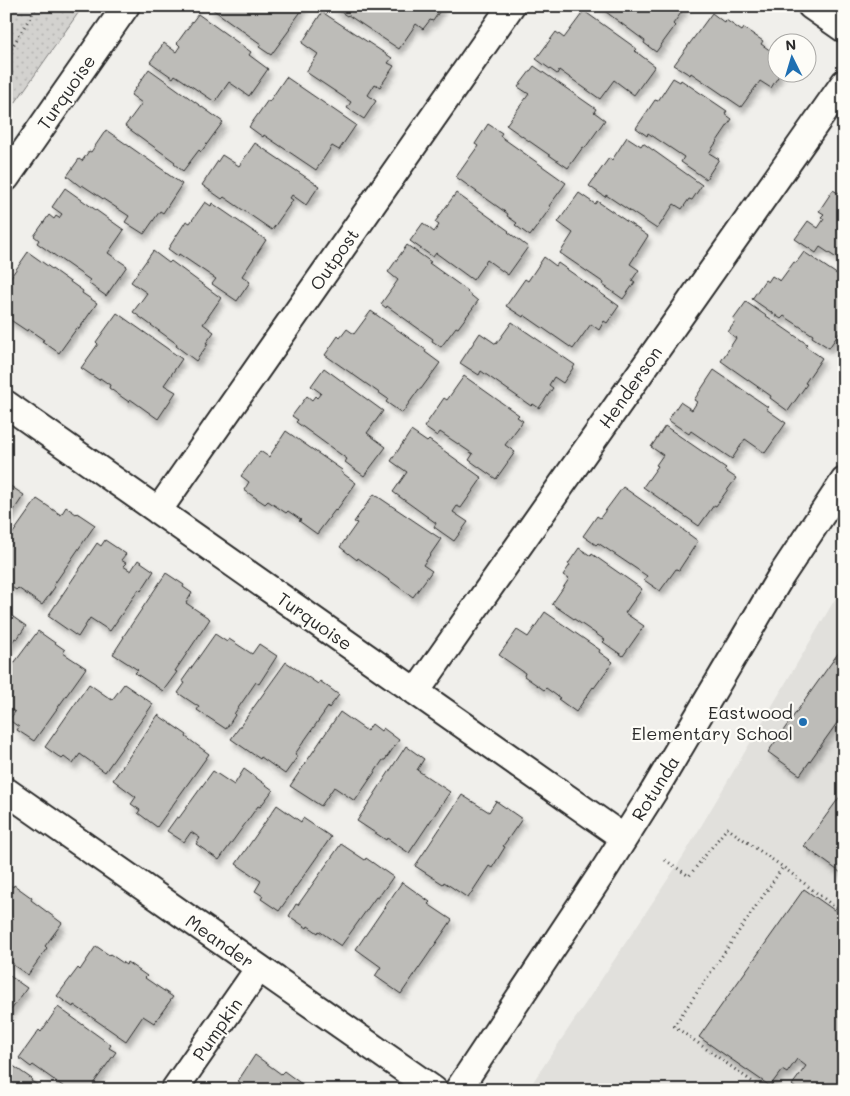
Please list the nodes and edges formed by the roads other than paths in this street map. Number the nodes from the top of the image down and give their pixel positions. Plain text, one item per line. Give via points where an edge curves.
1 (126, 6) edge
2 (510, 6) edge
3 (811, 6) edge
4 (844, 29) edge
5 (844, 83) edge
6 (6, 178) edge
7 (6, 404) edge
8 (844, 481) edge
9 (158, 511) junction
10 (416, 692) junction
11 (6, 792) edge
12 (624, 838) junction
13 (258, 968) junction
14 (174, 1090) edge
15 (434, 1090) edge
16 (458, 1090) edge

1 - 6 street, Turquoise
2 - 9 street, Outpost
3 - 4 street
5 - 10 street, Henderson
7 - 9 street, Turquoise
8 - 12 street, Rotunda via 782,576
9 - 10 street, Turquoise
10 - 12 street, Turquoise
11 - 13 street, Meander
12 - 16 street, Rotunda
13 - 14 street, Pumpkin
13 - 15 street, Meander

